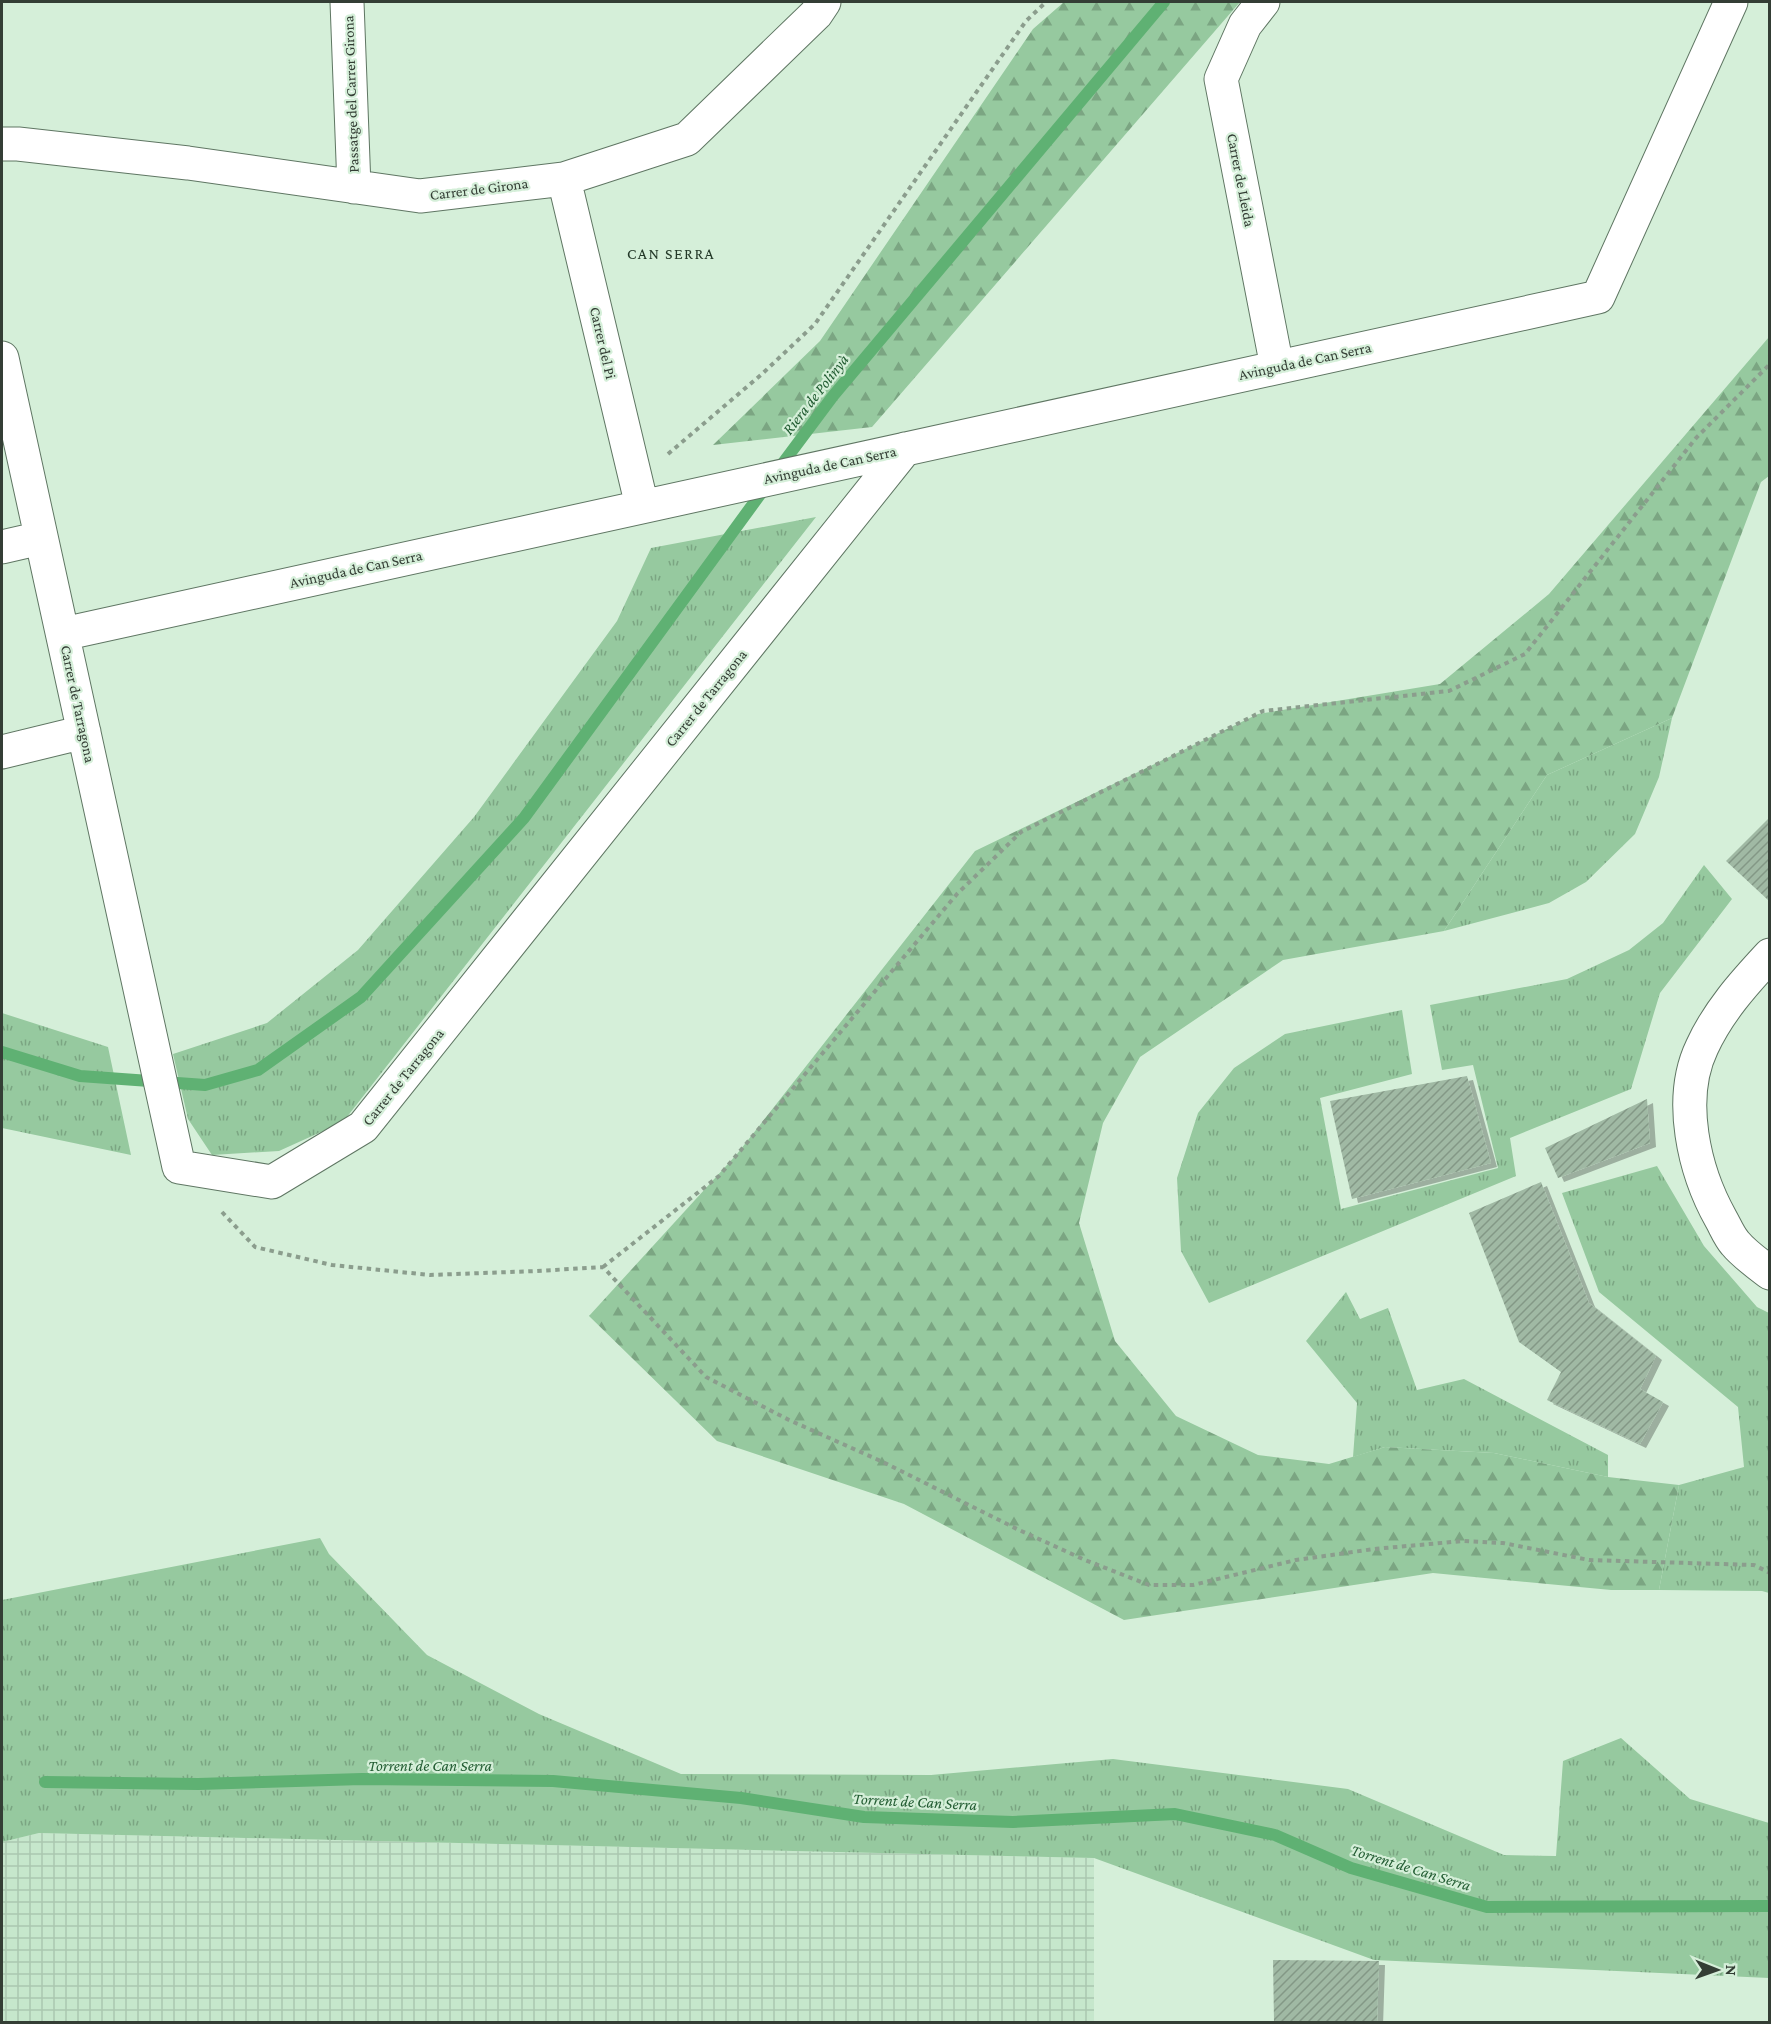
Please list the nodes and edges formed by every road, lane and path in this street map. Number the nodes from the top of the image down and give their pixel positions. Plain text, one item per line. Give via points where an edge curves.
1 (347, 2) edge
2 (824, 2) edge
3 (1046, 2) edge
4 (1263, 2) edge
5 (1731, 2) edge
6 (2, 144) edge
7 (564, 180) junction
8 (354, 187) junction
9 (2, 358) edge
10 (1770, 364) edge
11 (1277, 367) junction
12 (905, 449) junction
13 (664, 457) dead end
14 (642, 506) junction
15 (41, 538) junction
16 (2, 547) edge
17 (63, 634) junction
18 (84, 732) junction
19 (2, 752) edge
20 (1770, 955) edge
21 (179, 1167) junction
22 (603, 1267) junction
23 (1770, 1273) edge
24 (1770, 1573) edge

1 - 8 street, Passatge del Carrer Girona
2 - 7 street, Carrer de Girona via 687,139
3 - 13 path via 1026,21 815,324
4 - 11 street, Carrer de Lleida via 1245,25 1221,79
5 - 11 street, Avinguda de Can Serra via 1598,297
6 - 8 street, Carrer de Girona via 188,162
7 - 8 street, Carrer de Girona via 420,196
7 - 14 street, Carrer del Pi
9 - 15 street, Carrer de Tarragona
10 - 22 path via 1696,438 1525,654 1449,691 1263,711 1021,832 957,894 718,1176
11 - 12 street, Avinguda de Can Serra
12 - 14 street, Avinguda de Can Serra
12 - 21 street, Carrer de Tarragona via 363,1127 272,1182
14 - 17 street, Avinguda de Can Serra
15 - 16 street
15 - 17 street, Carrer de Tarragona
17 - 18 street, Carrer de Tarragona
18 - 19 street
18 - 21 street, Carrer de Tarragona
20 - 23 street via 1725,1006 1701,1049 1690,1104 1694,1154 1711,1200 1734,1242
21 - 22 path via 255,1247 332,1265 430,1275
22 - 24 path via 706,1377 1017,1529 1149,1585 1192,1585 1296,1560 1463,1541 1503,1543 1589,1560 1754,1565

